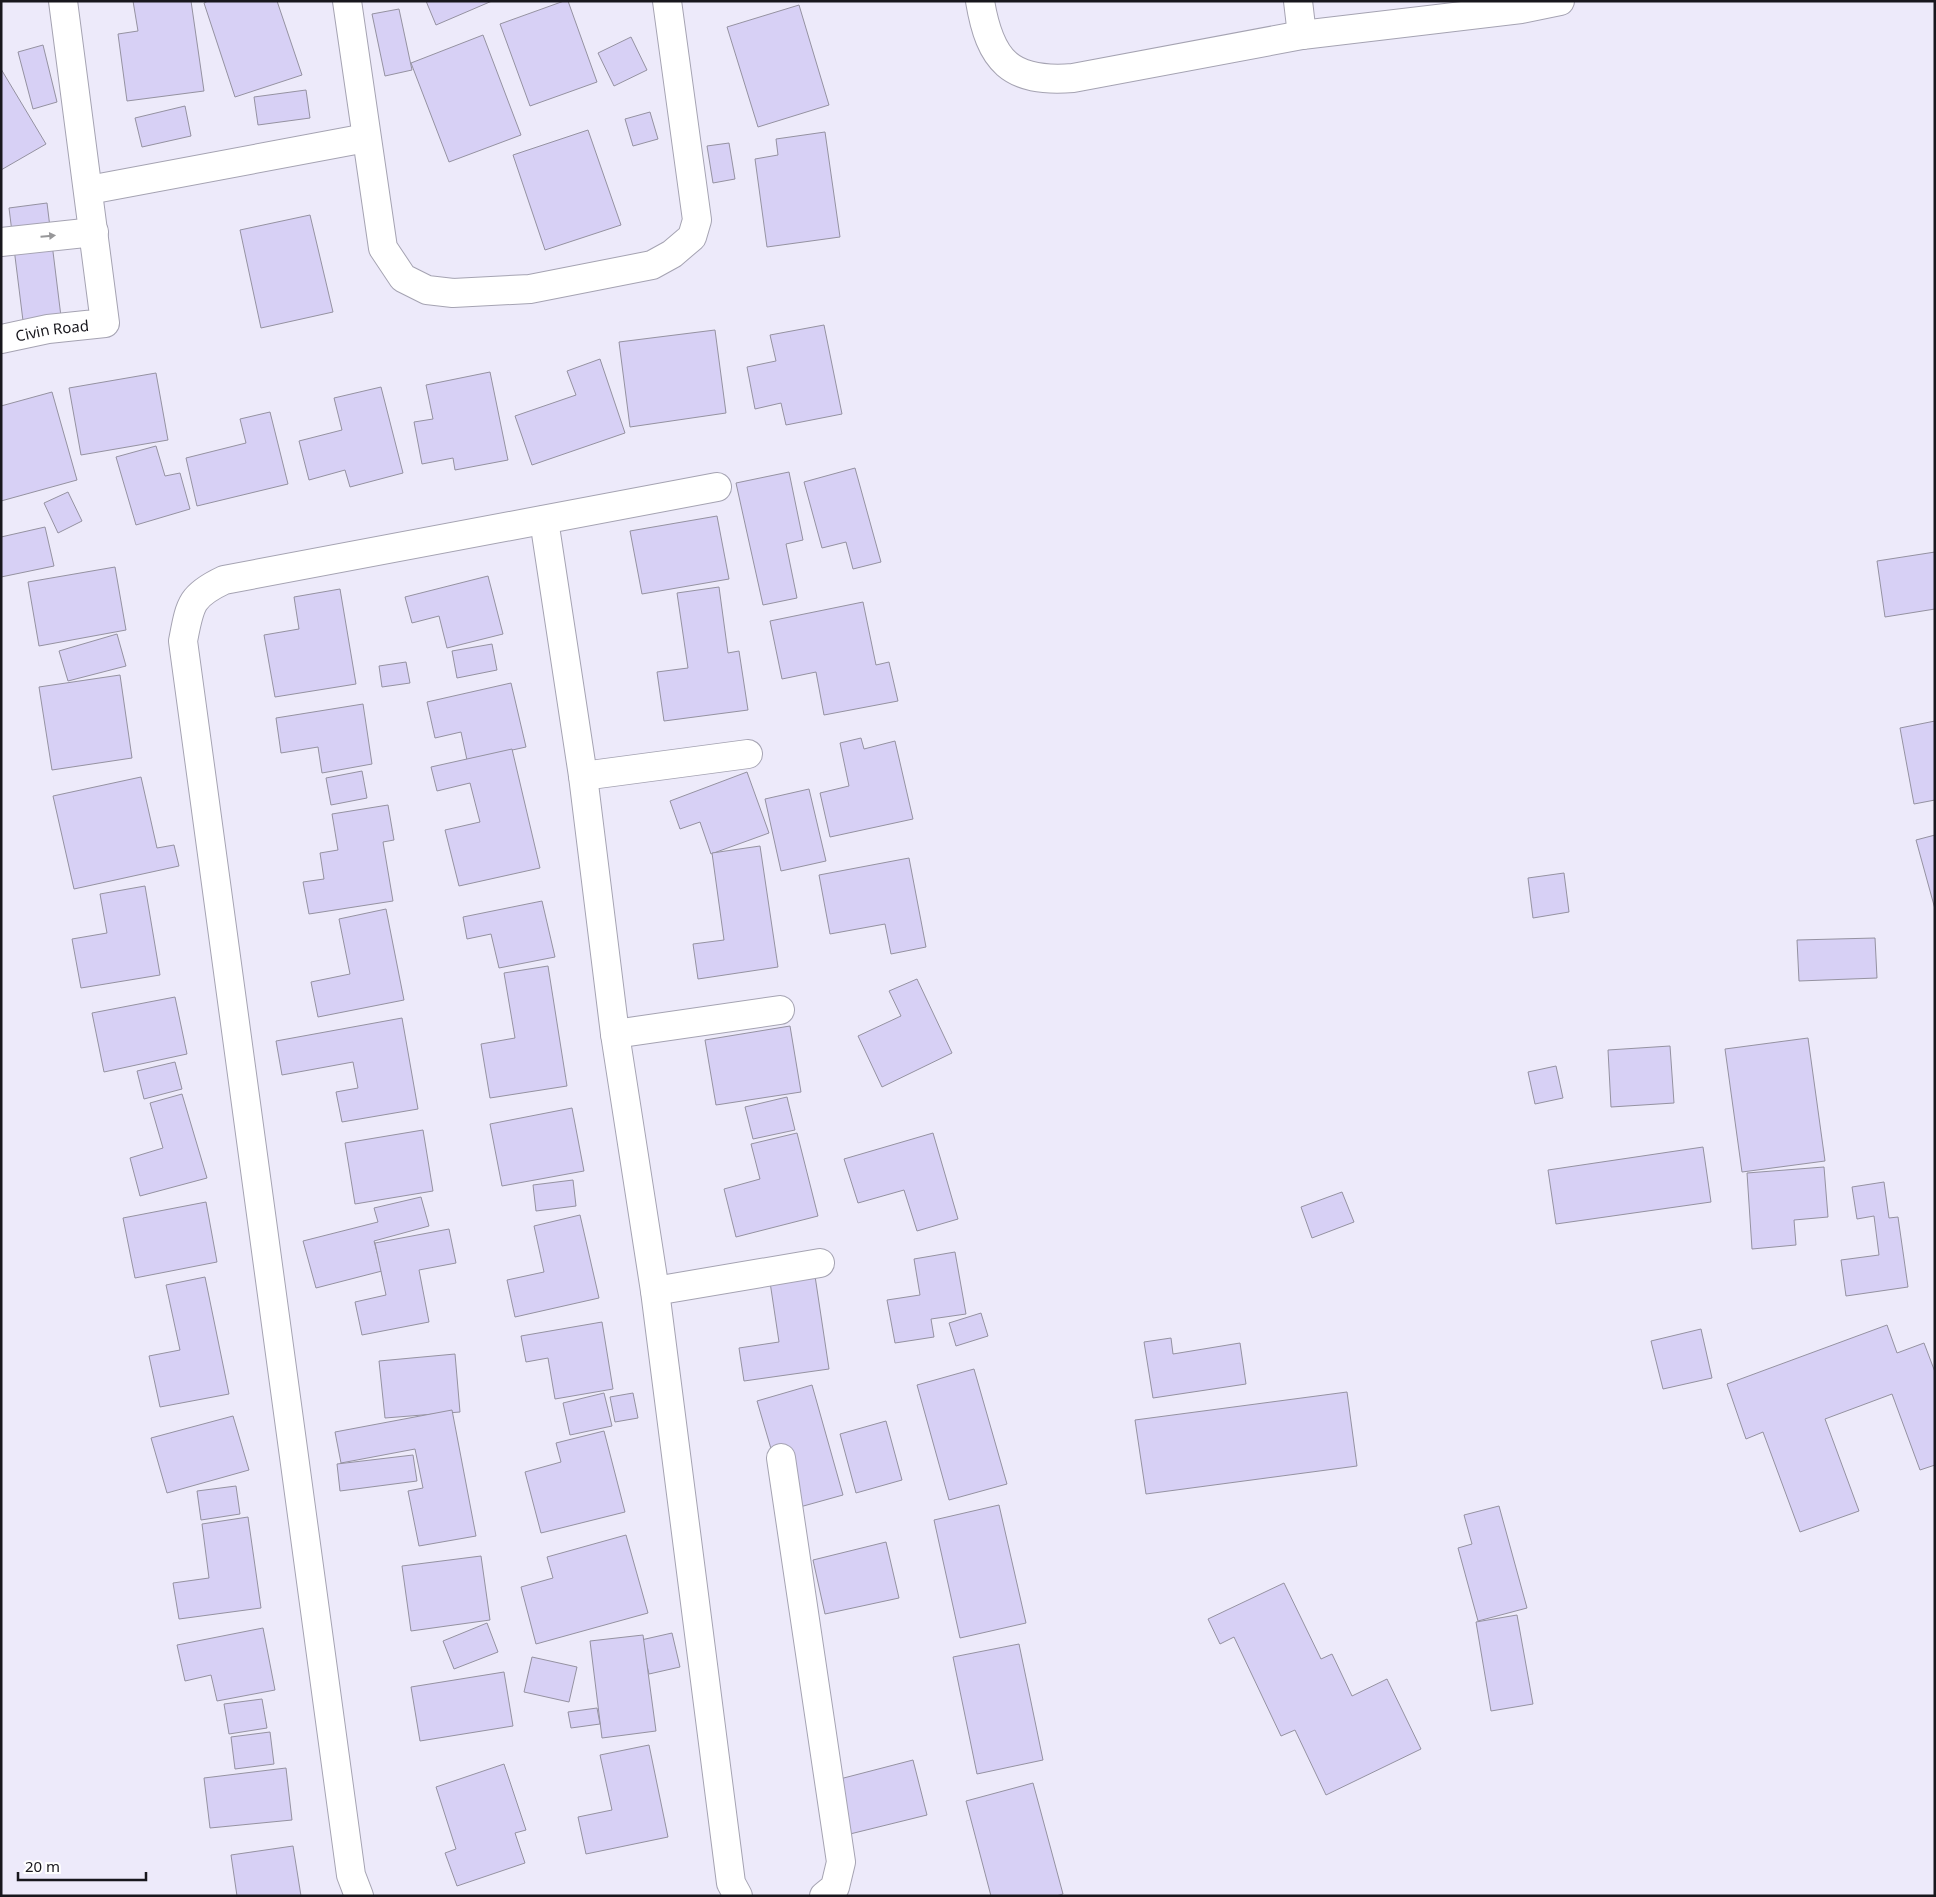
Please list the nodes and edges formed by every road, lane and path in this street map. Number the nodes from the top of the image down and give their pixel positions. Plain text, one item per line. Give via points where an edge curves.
1 (63, 1) edge
2 (347, 1) edge
3 (667, 1) edge
4 (980, 1) edge
5 (1298, 1) edge
6 (1560, 1) edge
7 (1302, 34) junction
8 (366, 138) junction
9 (89, 190) junction
10 (94, 232) junction
11 (1, 242) edge
12 (1, 339) edge
13 (718, 488) dead end
14 (544, 520) junction
15 (748, 754) dead end
16 (583, 776) junction
17 (780, 1010) dead end
18 (615, 1034) junction
19 (820, 1263) dead end
20 (655, 1291) junction
21 (781, 1458) dead end
22 (732, 1891) edge
23 (359, 1896) edge
24 (824, 1896) edge

1 - 9 street
2 - 8 street
3 - 8 street via 698,220 692,237 652,266 530,289 453,293 421,287 402,278 383,248
4 - 7 street via 984,26 992,47 1003,62 1037,78 1073,78
5 - 7 street
6 - 7 street via 1522,9
8 - 9 street
9 - 10 street
11 -> 10 street
10 - 12 street, Civin Road via 105,323
13 - 14 street
14 - 16 street
14 - 23 street via 224,580 194,599 183,641 351,1875
15 - 16 street
16 - 18 street
17 - 18 street
18 - 20 street
19 - 20 street
20 - 22 street
21 - 24 street via 841,1862 834,1887

